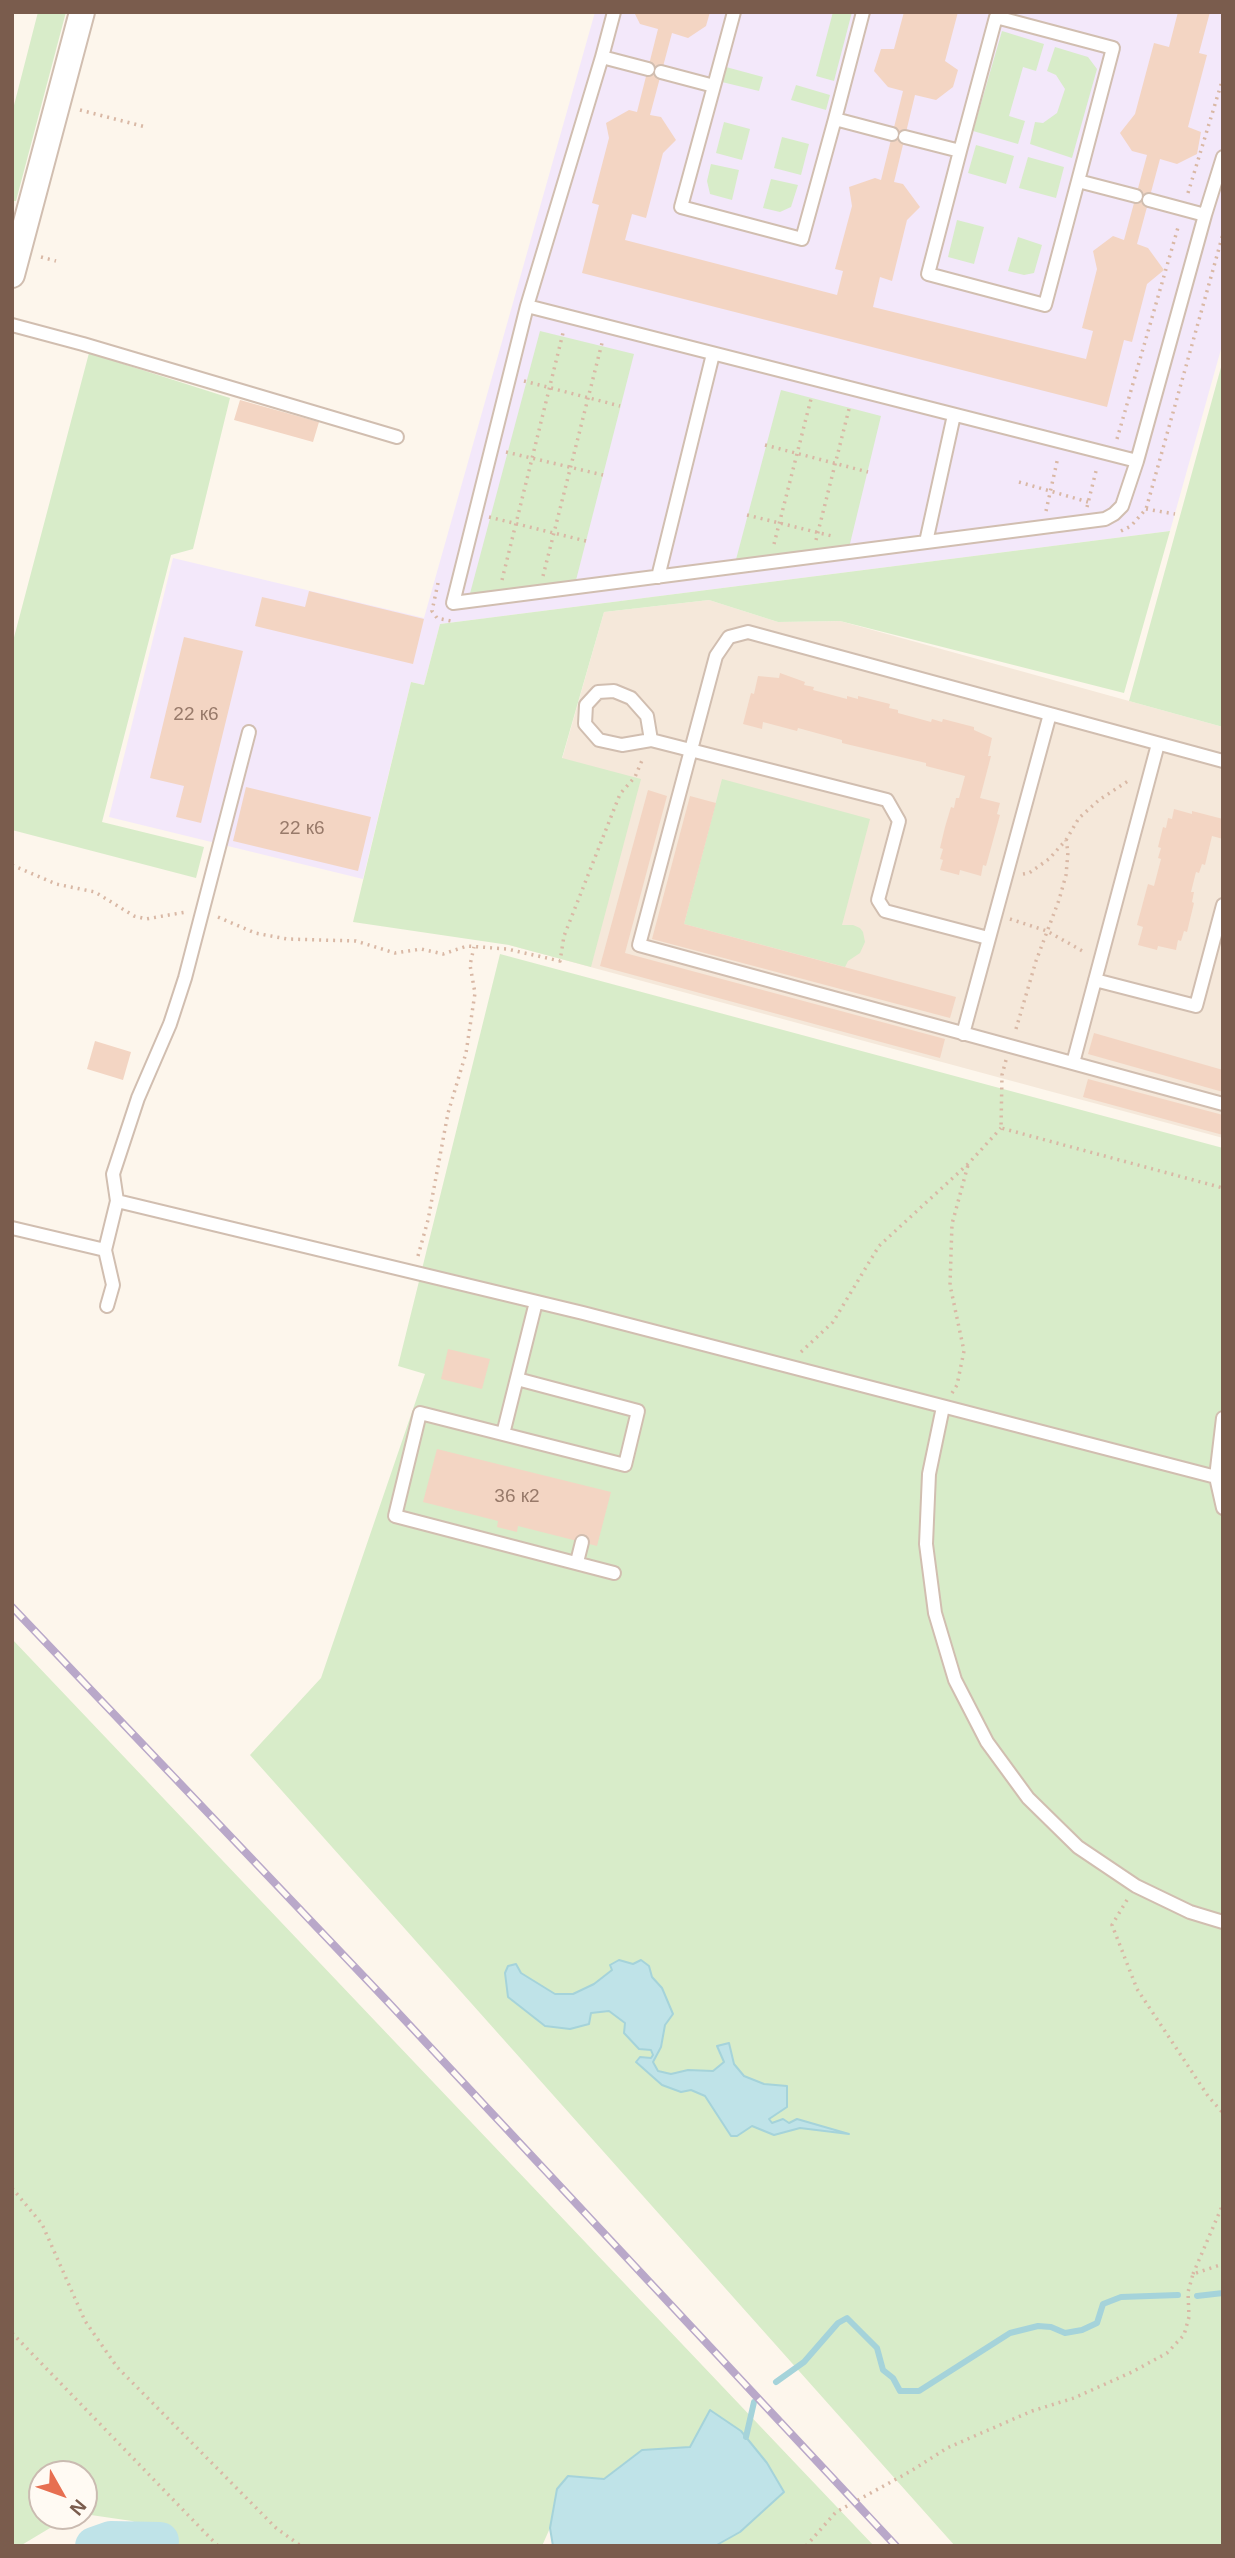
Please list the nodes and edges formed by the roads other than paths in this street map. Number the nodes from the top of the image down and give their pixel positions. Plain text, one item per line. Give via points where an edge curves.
1 (82, 12) edge
2 (614, 12) edge
3 (734, 12) edge
4 (863, 12) edge
5 (602, 57) junction
6 (714, 86) junction
7 (835, 119) junction
8 (960, 151) junction
9 (1223, 157) edge
10 (1078, 181) junction
11 (1136, 196) dead end
12 (1149, 201) dead end
13 (20, 213) edge
14 (1205, 215) junction
15 (12, 275) edge
16 (527, 306) junction
17 (12, 325) edge
18 (713, 354) junction
19 (954, 415) junction
20 (397, 437) dead end
21 (1137, 461) junction
22 (926, 542) junction
23 (658, 577) junction
24 (1050, 714) junction
25 (249, 732) dead end
26 (651, 740) junction
27 (1158, 744) junction
28 (693, 750) junction
29 (1223, 761) edge
30 (1223, 905) edge
31 (988, 938) junction
32 (1095, 980) junction
33 (963, 1034) junction
34 (1073, 1063) junction
35 (1223, 1104) edge
36 (117, 1201) junction
37 (12, 1228) edge
38 (105, 1250) junction
39 (536, 1302) junction
40 (107, 1306) dead end
41 (517, 1379) junction
42 (943, 1406) junction
43 (1223, 1418) edge
44 (503, 1434) junction
45 (1216, 1477) junction
46 (1223, 1507) edge
47 (582, 1542) dead end
48 (577, 1562) junction
49 (614, 1573) dead end
50 (1223, 1922) edge

1 - 13 street
2 - 5 lane
3 - 6 lane
4 - 7 lane
5 - 6 lane
5 - 16 lane
6 - 7 lane via 681,207 802,239
7 - 8 lane
8 - 10 lane via 928,274 1045,305
8 - 10 lane via 996,17 1113,48
9 - 14 lane
10 - 11 lane
12 - 14 lane
13 - 15 street
14 - 21 lane
16 - 18 lane
16 - 23 lane via 453,603
17 - 20 lane
18 - 19 lane
18 - 23 lane
19 - 21 lane
19 - 22 lane
21 - 22 lane via 1122,506 1105,519
22 - 23 lane
24 - 27 lane
24 - 28 lane via 748,632 729,637 716,656
24 - 31 lane
25 - 36 lane via 204,912 170,1024 138,1098 113,1174
26 - 26 lane via 622,745 599,740 585,724 586,705 598,692 614,691 631,698 648,716
26 - 28 lane
27 - 29 lane
27 - 32 lane
28 - 31 lane via 887,800 899,821 878,900 885,911
28 - 33 lane via 639,945
30 - 32 lane via 1196,1006
31 - 33 lane
32 - 34 lane
33 - 34 lane
34 - 35 lane
36 - 38 lane
36 - 39 lane
37 - 38 lane
38 - 40 lane via 113,1285
39 - 41 lane
39 - 42 lane
41 - 44 lane
41 - 44 lane via 638,1411 625,1465
42 - 45 lane
42 - 50 lane via 929,1474 926,1544 935,1613 956,1680 987,1742 1028,1798 1078,1847 1136,1886 1189,1912
43 - 45 lane
44 - 48 lane via 420,1413 395,1516
45 - 46 lane
47 - 48 lane
48 - 49 lane

